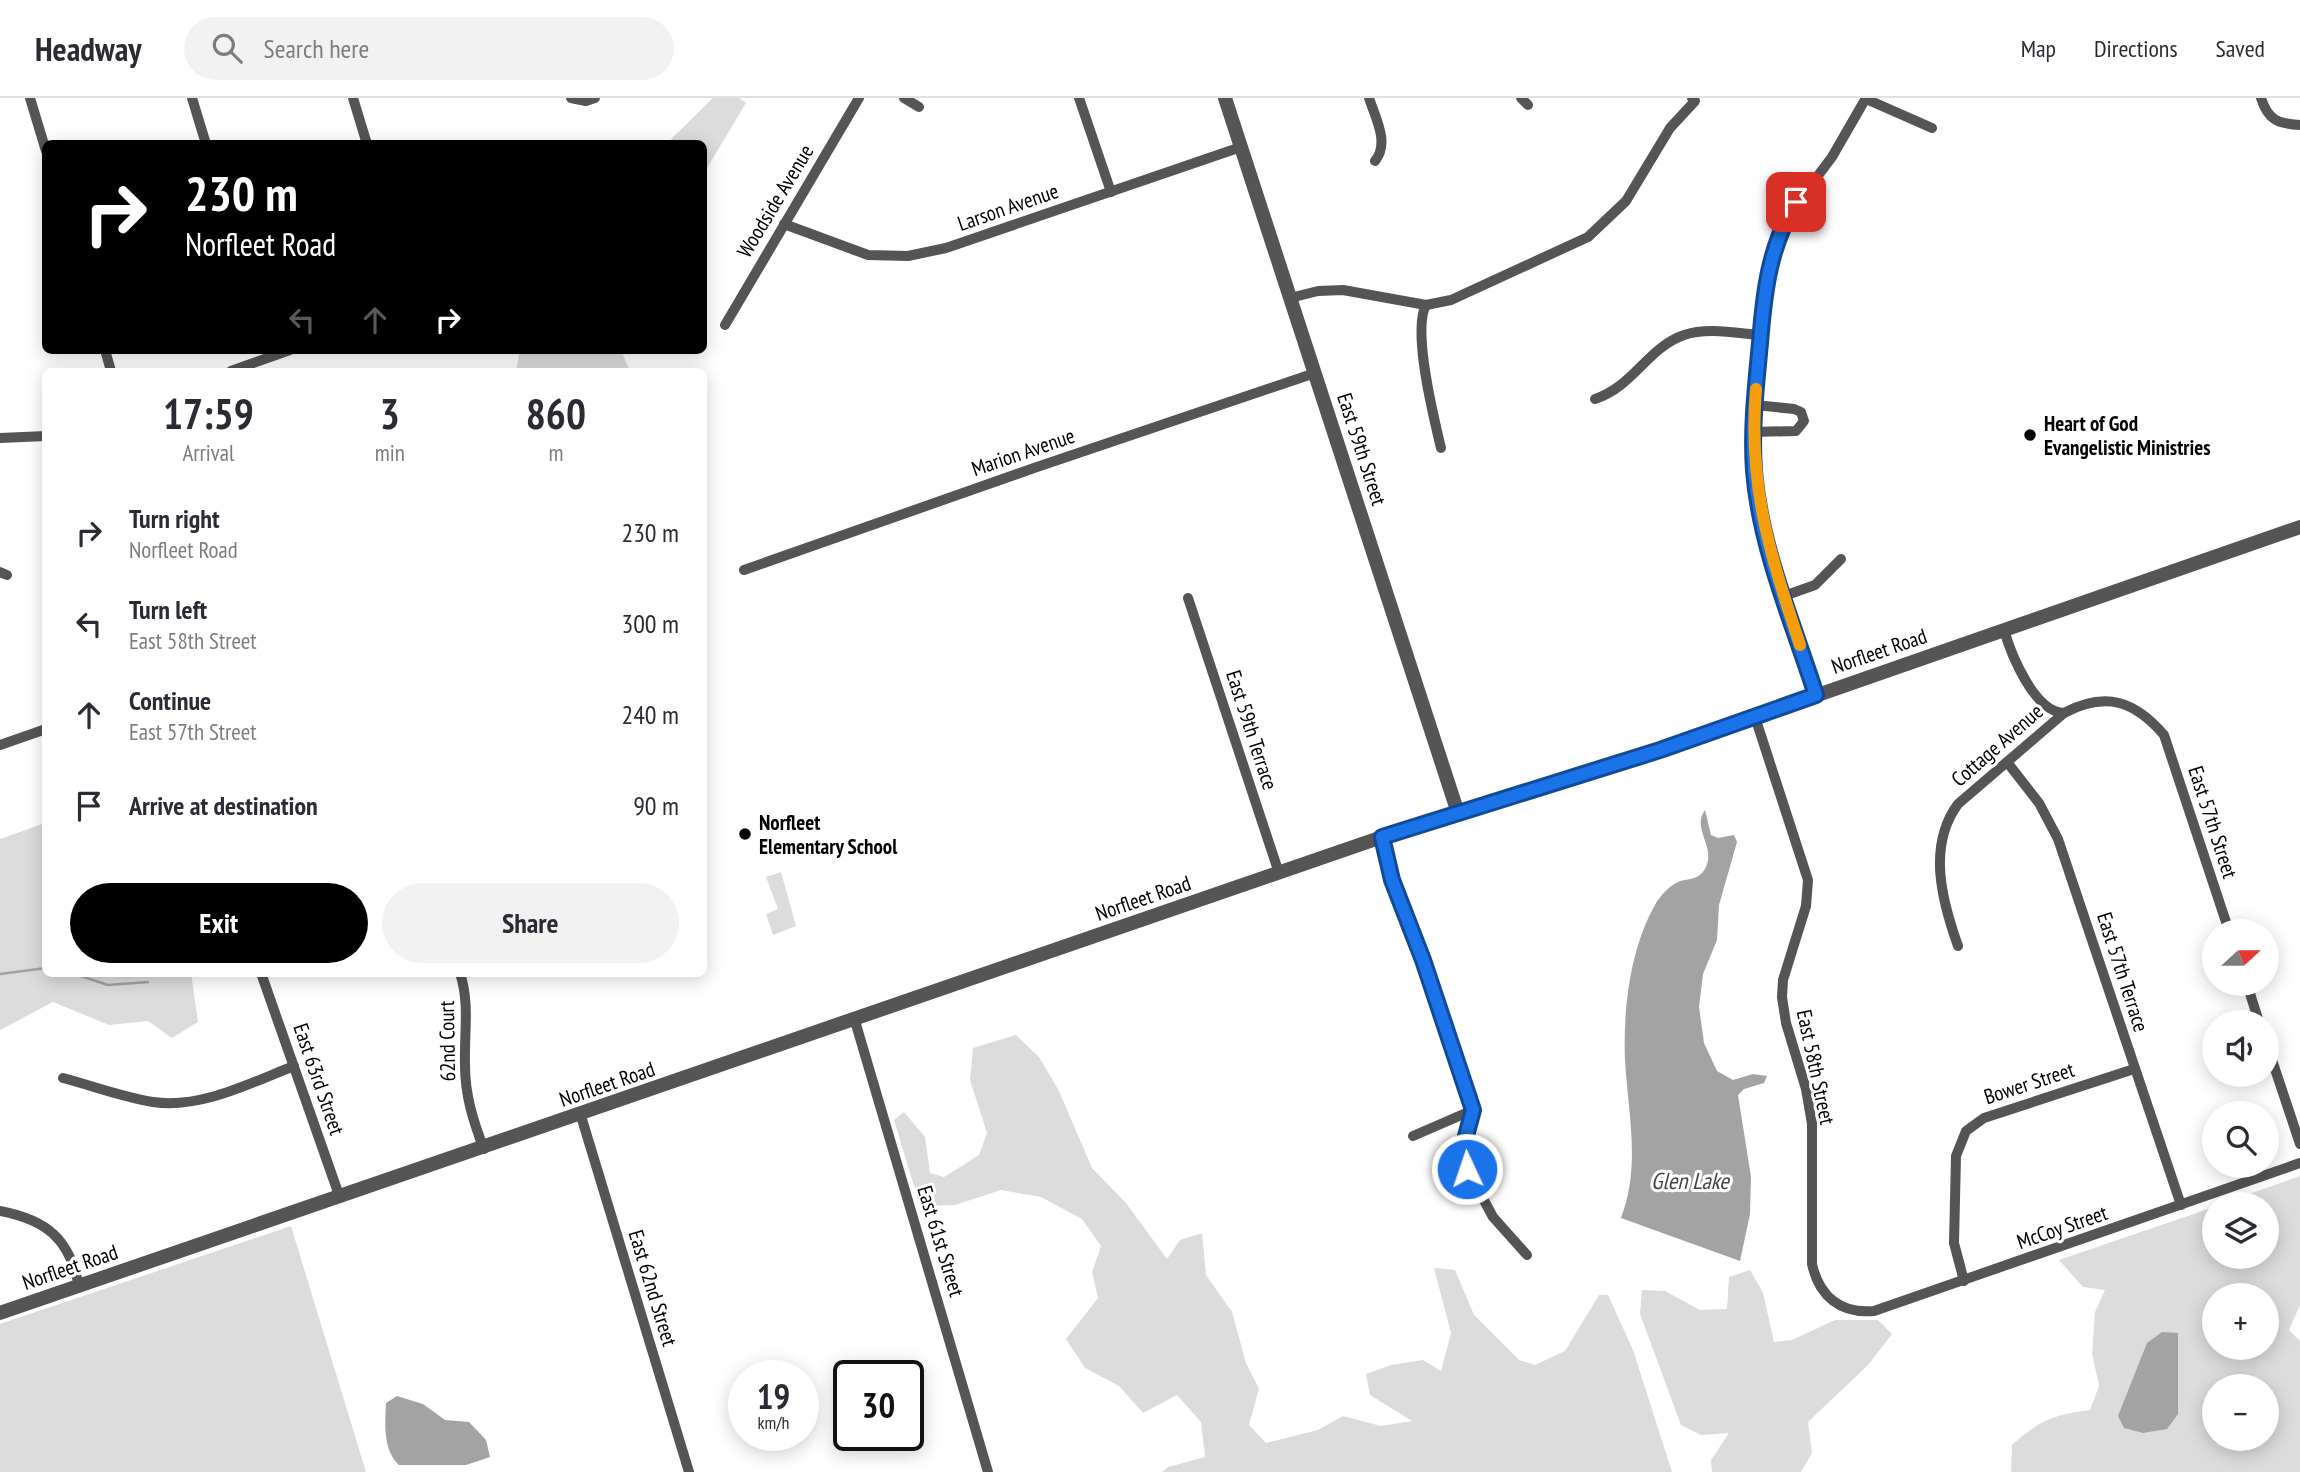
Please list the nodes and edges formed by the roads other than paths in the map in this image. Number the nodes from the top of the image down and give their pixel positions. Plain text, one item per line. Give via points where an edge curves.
1 (30, 98) edge
2 (192, 98) edge
3 (353, 98) edge
4 (571, 98) edge
5 (595, 98) edge
6 (859, 98) edge
7 (904, 98) edge
8 (1079, 98) edge
9 (1225, 98) edge
10 (1369, 98) edge
11 (1866, 98) edge
12 (2261, 98) edge
13 (1693, 100) edge
14 (919, 107) dead end
15 (2300, 125) edge
16 (1932, 128) dead end
17 (43, 140) edge
18 (205, 140) edge
19 (366, 140) edge
20 (1241, 147) junction
21 (1375, 161) dead end
22 (1111, 191) junction
23 (784, 224) junction
24 (1290, 298) junction
25 (1426, 305) junction
26 (725, 325) dead end
27 (1760, 335) junction
28 (268, 354) edge
29 (238, 368) edge
30 (1315, 373) junction
31 (1595, 399) dead end
32 (1755, 405) junction
33 (1753, 432) junction
34 (42, 436) edge
35 (0, 438) edge
36 (1441, 448) dead end
37 (2300, 527) edge
38 (1842, 559) dead end
39 (744, 570) dead end
40 (1784, 596) junction
41 (1188, 598) dead end
42 (2004, 630) junction
43 (1816, 695) junction
44 (2064, 713) junction
45 (1755, 717) junction
46 (2157, 726) joint
47 (42, 730) edge
48 (0, 745) edge
49 (2007, 762) junction
50 (1458, 813) junction
51 (1382, 837) junction
52 (1279, 873) junction
53 (2225, 919) edge
54 (1958, 946) dead end
55 (262, 977) edge
56 (461, 977) edge
57 (855, 1021) junction
58 (294, 1066) junction
59 (2134, 1069) junction
60 (63, 1078) dead end
61 (2279, 1081) edge
62 (1473, 1110) junction
63 (581, 1116) junction
64 (1413, 1136) dead end
65 (2300, 1144) edge
66 (484, 1149) junction
67 (2300, 1163) edge
68 (340, 1198) junction
69 (2180, 1205) junction
70 (0, 1211) edge
71 (1527, 1255) dead end
72 (1964, 1281) junction
73 (79, 1287) junction
74 (1835, 1303) joint
75 (0, 1313) edge
76 (689, 1472) edge
77 (988, 1472) edge

1 - 17 street
2 - 18 street
3 - 19 street
4 - 5 street
6 - 23 street, Woodside Avenue
7 - 14 street
8 - 22 street
9 - 20 street, East 59th Street
10 - 21 street via 1383,142
11 - 16 street
11 - 27 street via 1778,236 1767,273
12 - 15 street via 2275,122
13 - 25 street via 1670,128 1626,201 1588,237 1471,294
20 - 22 street, Larson Avenue
20 - 24 street, East 59th Street
22 - 23 street, Larson Avenue via 946,248 908,256 868,255
23 - 26 street, Woodside Avenue
24 - 25 street via 1343,290
24 - 30 street, East 59th Street
25 - 36 street via 1426,379
27 - 31 street via 1712,331 1683,335 1614,393
27 - 32 street
28 - 29 street
30 - 39 street, Marion Avenue
30 - 50 street, East 59th Street
32 - 33 street
32 - 33 street via 1794,409 1804,421 1796,431
33 - 40 street via 1759,510
34 - 35 street
37 - 42 street, Norfleet Road
38 - 40 street via 1815,585
40 - 43 street
41 - 52 street, East 59th Terrace
42 - 43 street, Norfleet Road
42 - 44 street via 2028,684 2050,707
43 - 45 street, Norfleet Road
44 - 46 street, Cottage Avenue via 2107,701 2148,715
44 - 49 street, Cottage Avenue
45 - 50 street, Norfleet Road
45 - 74 street, East 58th Street via 1808,880 1806,906 1782,997 1812,1124 1812,1264 1822,1291
46 - 53 street, East 57th Street via 2164,735
47 - 48 street
49 - 54 street, Cottage Avenue via 1958,804 1942,834 1942,887
49 - 59 street, East 57th Terrace via 2059,838
50 - 51 street, Norfleet Road
51 - 52 street, Norfleet Road
51 - 62 street via 1392,880
52 - 57 street, Norfleet Road
55 - 58 street, East 63rd Street
56 - 66 street, 62nd Court via 468,1014 466,1088
57 - 63 street, Norfleet Road
57 - 77 street, East 61st Street
58 - 60 street via 215,1096 179,1103 153,1102
58 - 68 street, East 63rd Street
59 - 69 street, East 57th Terrace
59 - 72 street, Bower Street via 1984,1118 1966,1131 1956,1156 1954,1243
61 - 65 street
62 - 64 street
62 - 71 street via 1463,1147 1467,1169 1493,1217
63 - 66 street, Norfleet Road
63 - 76 street, East 62nd Street
66 - 68 street, Norfleet Road
67 - 69 street, McCoy Street
68 - 73 street, Norfleet Road
69 - 72 street, McCoy Street
70 - 73 street via 33,1219 51,1230 75,1266
72 - 74 street, McCoy Street via 1874,1311 1861,1312
73 - 75 street, Norfleet Road

